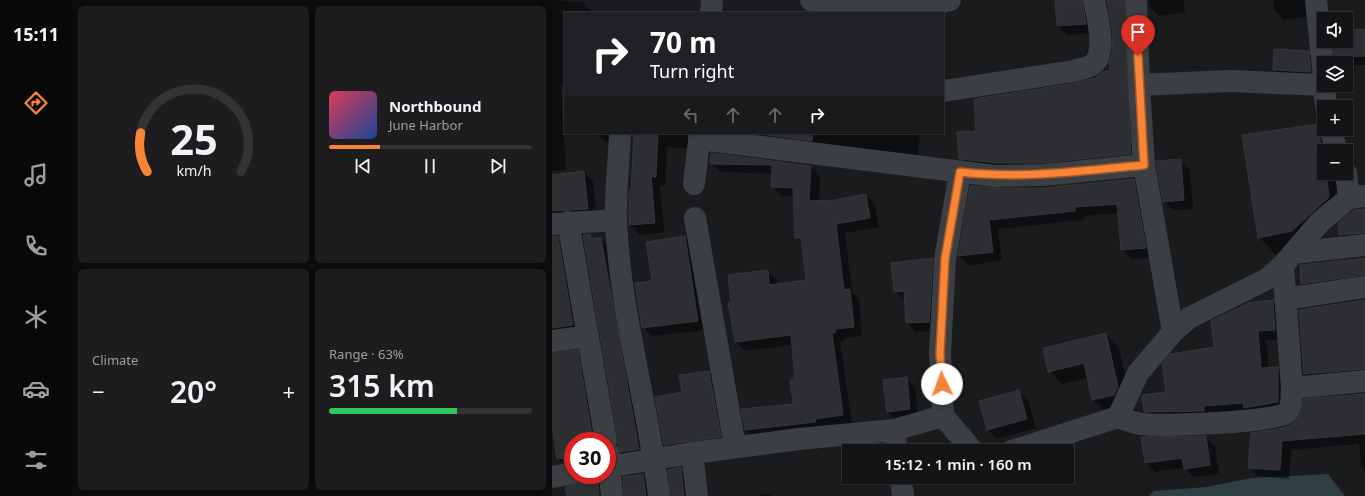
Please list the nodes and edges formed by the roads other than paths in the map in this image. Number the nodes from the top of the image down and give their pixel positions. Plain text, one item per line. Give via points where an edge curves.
1 (712, 0) edge
2 (811, 0) edge
3 (950, 0) edge
4 (1094, 0) edge
5 (1136, 0) edge
6 (1316, 0) edge
7 (894, 3) edge
8 (711, 12) edge
9 (1322, 56) edge
10 (1139, 85) junction
11 (1317, 85) edge
12 (944, 91) edge
13 (620, 134) edge
14 (700, 136) edge
15 (1144, 165) junction
16 (960, 172) junction
17 (1349, 180) edge
18 (694, 184) dead end
19 (1357, 197) edge
20 (695, 218) dead end
21 (616, 220) junction
22 (560, 223) edge
23 (1365, 245) edge
24 (1288, 259) junction
25 (1365, 287) edge
26 (1285, 299) junction
27 (1173, 332) junction
28 (588, 336) junction
29 (552, 341) edge
30 (1365, 381) edge
31 (1292, 388) junction
32 (943, 416) junction
33 (1118, 417) junction
34 (604, 432) edge
35 (895, 441) edge
36 (967, 444) edge
37 (1034, 444) edge
38 (735, 447) junction
39 (692, 453) junction
40 (655, 459) junction
41 (616, 461) edge
42 (564, 475) edge
43 (552, 477) edge
44 (611, 484) edge
45 (902, 484) edge
46 (612, 496) edge
47 (659, 496) edge
48 (697, 496) edge
49 (904, 496) edge

1 - 8 street
2 - 7 street
3 - 7 street via 916,8
4 - 12 street via 1100,29 1100,54 1092,65 1074,71
5 - 10 street
6 - 9 street
10 - 11 street via 1229,81
10 - 15 street
13 - 21 street
14 - 16 street
14 - 18 street
15 - 16 street via 1043,175 995,176
15 - 27 street
16 - 32 street via 945,259 940,353
17 - 19 street
19 - 24 street via 1320,222
20 - 38 street
21 - 22 street
21 - 40 street via 623,291
22 - 28 street
23 - 24 street
24 - 26 street
24 - 27 street via 1267,279 1190,318
25 - 26 street
26 - 31 street
27 - 33 street via 1138,373
28 - 29 street
28 - 34 street
30 - 31 street
31 - 33 street via 1288,412 1267,419 1162,425 1139,424
32 - 35 street
32 - 36 street
33 - 37 street
35 - 38 street via 799,439
38 - 39 street
39 - 40 street
39 - 48 street
40 - 41 street
40 - 47 street
42 - 43 street
44 - 46 street
45 - 49 street

